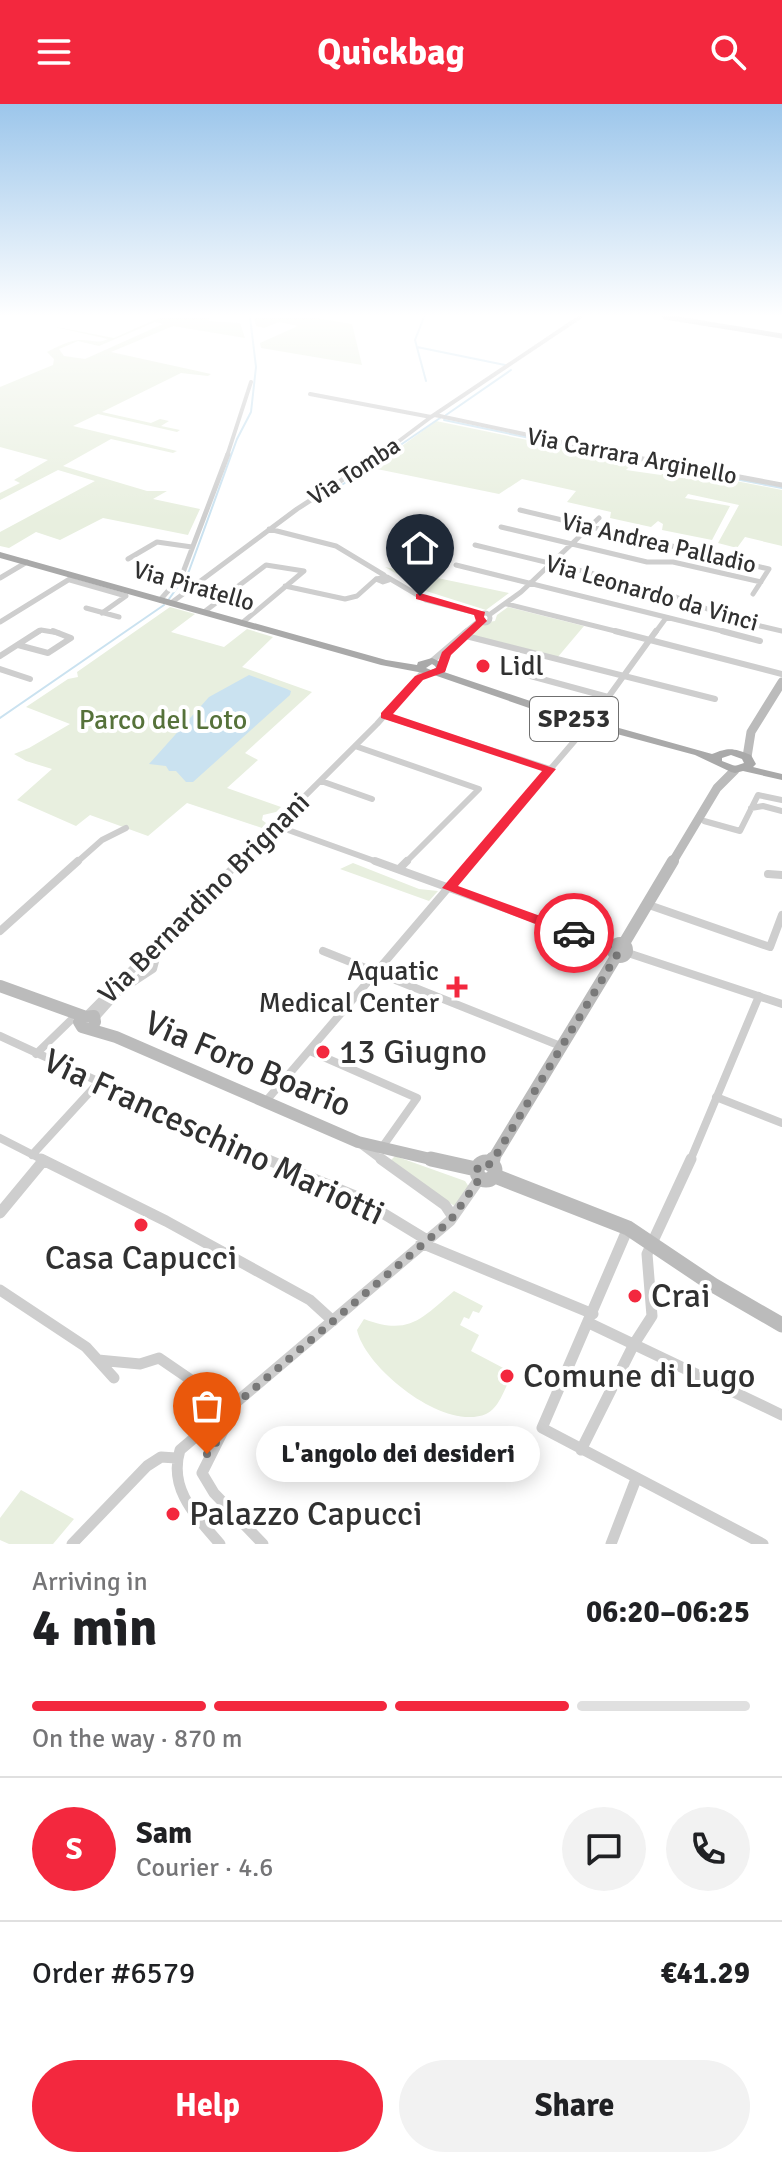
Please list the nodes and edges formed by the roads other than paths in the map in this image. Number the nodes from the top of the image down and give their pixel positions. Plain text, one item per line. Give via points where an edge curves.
1 (251, 384) edge
2 (480, 384) edge
3 (310, 394) dead end
4 (433, 416) junction
5 (782, 485) edge
6 (520, 510) dead end
7 (599, 518) dead end
8 (590, 526) junction
9 (501, 527) dead end
10 (269, 529) junction
11 (572, 544) junction
12 (475, 545) dead end
13 (192, 547) junction
14 (704, 552) junction
15 (0, 555) edge
16 (128, 559) dead end
17 (27, 562) junction
18 (551, 563) junction
19 (456, 565) dead end
20 (692, 566) junction
21 (381, 577) junction
22 (0, 578) edge
23 (72, 578) junction
24 (761, 582) junction
25 (530, 583) junction
26 (285, 586) junction
27 (753, 594) dead end
28 (166, 601) junction
29 (507, 604) junction
30 (86, 608) dead end
31 (204, 612) junction
32 (102, 613) junction
33 (119, 617) dead end
34 (480, 618) junction
35 (666, 618) junction
36 (739, 621) junction
37 (0, 622) edge
38 (242, 623) junction
39 (751, 624) junction
40 (782, 631) edge
41 (729, 634) junction
42 (466, 636) junction
43 (740, 636) junction
44 (650, 640) junction
45 (760, 641) dead end
46 (18, 645) junction
47 (0, 656) edge
48 (0, 669) edge
49 (430, 669) junction
50 (782, 674) edge
51 (527, 675) dead end
52 (624, 676) junction
53 (30, 679) dead end
54 (780, 688) edge
55 (608, 697) junction
56 (715, 699) dead end
57 (385, 716) junction
58 (590, 722) junction
59 (752, 732) junction
60 (355, 746) junction
61 (722, 758) junction
62 (744, 764) junction
63 (550, 769) junction
64 (782, 774) edge
65 (722, 780) junction
66 (321, 781) junction
67 (372, 799) dead end
68 (782, 800) edge
69 (751, 808) junction
70 (782, 811) edge
71 (704, 821) dead end
72 (277, 826) junction
73 (126, 828) dead end
74 (399, 869) junction
75 (768, 874) dead end
76 (782, 875) edge
77 (449, 888) junction
78 (646, 904) junction
79 (782, 915) edge
80 (0, 931) edge
81 (159, 946) junction
82 (620, 950) junction
83 (323, 951) dead end
84 (144, 958) junction
85 (155, 961) junction
86 (378, 974) junction
87 (131, 978) junction
88 (0, 986) edge
89 (759, 996) junction
90 (782, 1004) edge
91 (85, 1020) junction
92 (0, 1036) edge
93 (563, 1047) junction
94 (310, 1051) junction
95 (36, 1054) junction
96 (99, 1082) junction
97 (716, 1097) junction
98 (266, 1101) junction
99 (782, 1123) edge
100 (0, 1138) edge
101 (358, 1142) junction
102 (383, 1146) junction
103 (32, 1155) junction
104 (43, 1161) junction
105 (486, 1172) junction
106 (0, 1213) edge
107 (453, 1217) junction
108 (628, 1228) junction
109 (651, 1242) junction
110 (422, 1243) junction
111 (0, 1290) edge
112 (591, 1318) junction
113 (333, 1321) junction
114 (782, 1325) edge
115 (634, 1344) junction
116 (98, 1360) junction
117 (114, 1378) dead end
118 (230, 1410) junction
119 (782, 1415) edge
120 (581, 1450) junction
121 (176, 1458) junction
122 (636, 1479) junction
123 (72, 1544) edge
124 (220, 1544) edge
125 (263, 1544) edge
126 (611, 1544) edge
127 (763, 1544) edge

1 - 13 street
2 - 4 street, Via Tomba
3 - 4 street, Via Carrara Arginello
4 - 5 street, Via Carrara Arginello
4 - 10 street, Via Tomba
6 - 8 street, Via Andrea Palladio
7 - 8 street
8 - 11 street
8 - 14 street, Via Andrea Palladio
9 - 11 street
10 - 21 street via 336,546
10 - 28 street, Via Tomba
11 - 18 street
11 - 20 street via 647,562
12 - 18 street, Via Leonardo da Vinci
13 - 16 street via 157,542
13 - 28 street
14 - 20 street
14 - 24 street, Via Andrea Palladio via 769,569
15 - 17 main road, Via Piratello / SP253
17 - 22 street
17 - 23 main road, Via Piratello / SP253
18 - 25 street
18 - 36 street, Via Leonardo da Vinci via 661,591
19 - 25 street
20 - 24 street
21 - 26 street via 345,599
21 - 34 street via 426,600
23 - 28 main road, Via Piratello / SP253
23 - 32 street via 126,596
23 - 37 street
24 - 27 street, Via Andrea Palladio
25 - 29 street
25 - 35 street
26 - 31 street via 304,571 266,565
26 - 38 street
28 - 31 main road, Via Piratello / SP253
29 - 34 street via 489,615 491,620
29 - 44 street
30 - 32 street
31 - 38 main road, Via Piratello / SP253
32 - 33 street
34 - 42 street, Via Bernardino Brignani
34 - 49 street, Via Bernardino Brignani
35 - 41 street
35 - 44 street
36 - 39 street, Via Leonardo da Vinci
36 - 41 street
38 - 49 main road, Via Piratello / SP253
39 - 40 street, Via Leonardo da Vinci
39 - 43 street
41 - 43 street
42 - 49 street, Via Bernardino Brignani
42 - 52 street
43 - 45 street
44 - 50 street
44 - 52 street
46 - 46 street via 44,630 71,638 49,653
46 - 47 street
48 - 53 street
49 - 57 street, Via Bernardino Brignani
49 - 58 main road, Via Piratello / SP253 via 457,683
51 - 55 street
52 - 55 street
52 - 56 street
54 - 59 main road
55 - 58 street
57 - 60 street, Via Bernardino Brignani
57 - 63 street
58 - 61 main road, Via Piratello / SP253
58 - 63 street
59 - 61 main road
59 - 62 main road
60 - 66 street, Via Bernardino Brignani
60 - 74 street via 479,789
61 - 62 main road, Via Piratello / SP253
61 - 62 main road, Via Piratello / SP253
61 - 65 main road
62 - 64 main road, Via Piratello / SP253
62 - 65 main road
63 - 77 street
65 - 78 main road
66 - 67 street, Via Bernardino Brignani
66 - 72 street, Via Bernardino Brignani
68 - 69 street via 760,795
69 - 70 street
69 - 71 street via 740,831
72 - 74 street
72 - 81 street, Via Bernardino Brignani
73 - 80 street via 102,840
74 - 77 street
75 - 76 street
77 - 82 street
77 - 86 street
78 - 79 street via 770,947
78 - 82 main road
81 - 84 street, Via Bernardino Brignani
81 - 85 street
82 - 89 street
82 - 93 main road
83 - 86 street
84 - 85 street
84 - 87 street, Via Bernardino Brignani
85 - 87 street via 153,969
86 - 93 street
86 - 94 street
87 - 91 street
88 - 91 main road, Via Foro Boario
89 - 90 street
89 - 97 street
91 - 95 street
91 - 98 main road, Via Foro Boario
92 - 95 street, Via Franceschino Mariotti
93 - 105 main road
94 - 98 street
94 - 102 street via 417,1098
95 - 96 street, Via Franceschino Mariotti
96 - 103 street
96 - 110 street, Via Franceschino Mariotti via 353,1195
97 - 99 street
97 - 109 street
98 - 101 main road, Via Foro Boario
100 - 103 street
101 - 102 main road, Via Foro Boario
101 - 107 street, Via Foro Boario via 445,1205
102 - 105 main road, Via Foro Boario
103 - 104 street
104 - 106 street
104 - 113 street via 278,1282
105 - 107 street
105 - 108 main road, Via Foro Boario
107 - 110 street
108 - 109 main road, Via Foro Boario
108 - 112 street
109 - 114 main road, Via Foro Boario
109 - 115 street via 647,1254 652,1316
110 - 112 street, Via Franceschino Mariotti
110 - 113 street
111 - 116 street
112 - 115 street, Via Franceschino Mariotti
112 - 120 street via 542,1428
113 - 118 street
115 - 119 street, Via Franceschino Mariotti
115 - 120 street
116 - 117 street
116 - 118 street via 140,1364 159,1358
118 - 121 street
118 - 125 street via 202,1473
120 - 122 street
121 - 123 street via 161,1457 147,1466
121 - 124 street via 173,1473 178,1486
122 - 126 street
122 - 127 street

